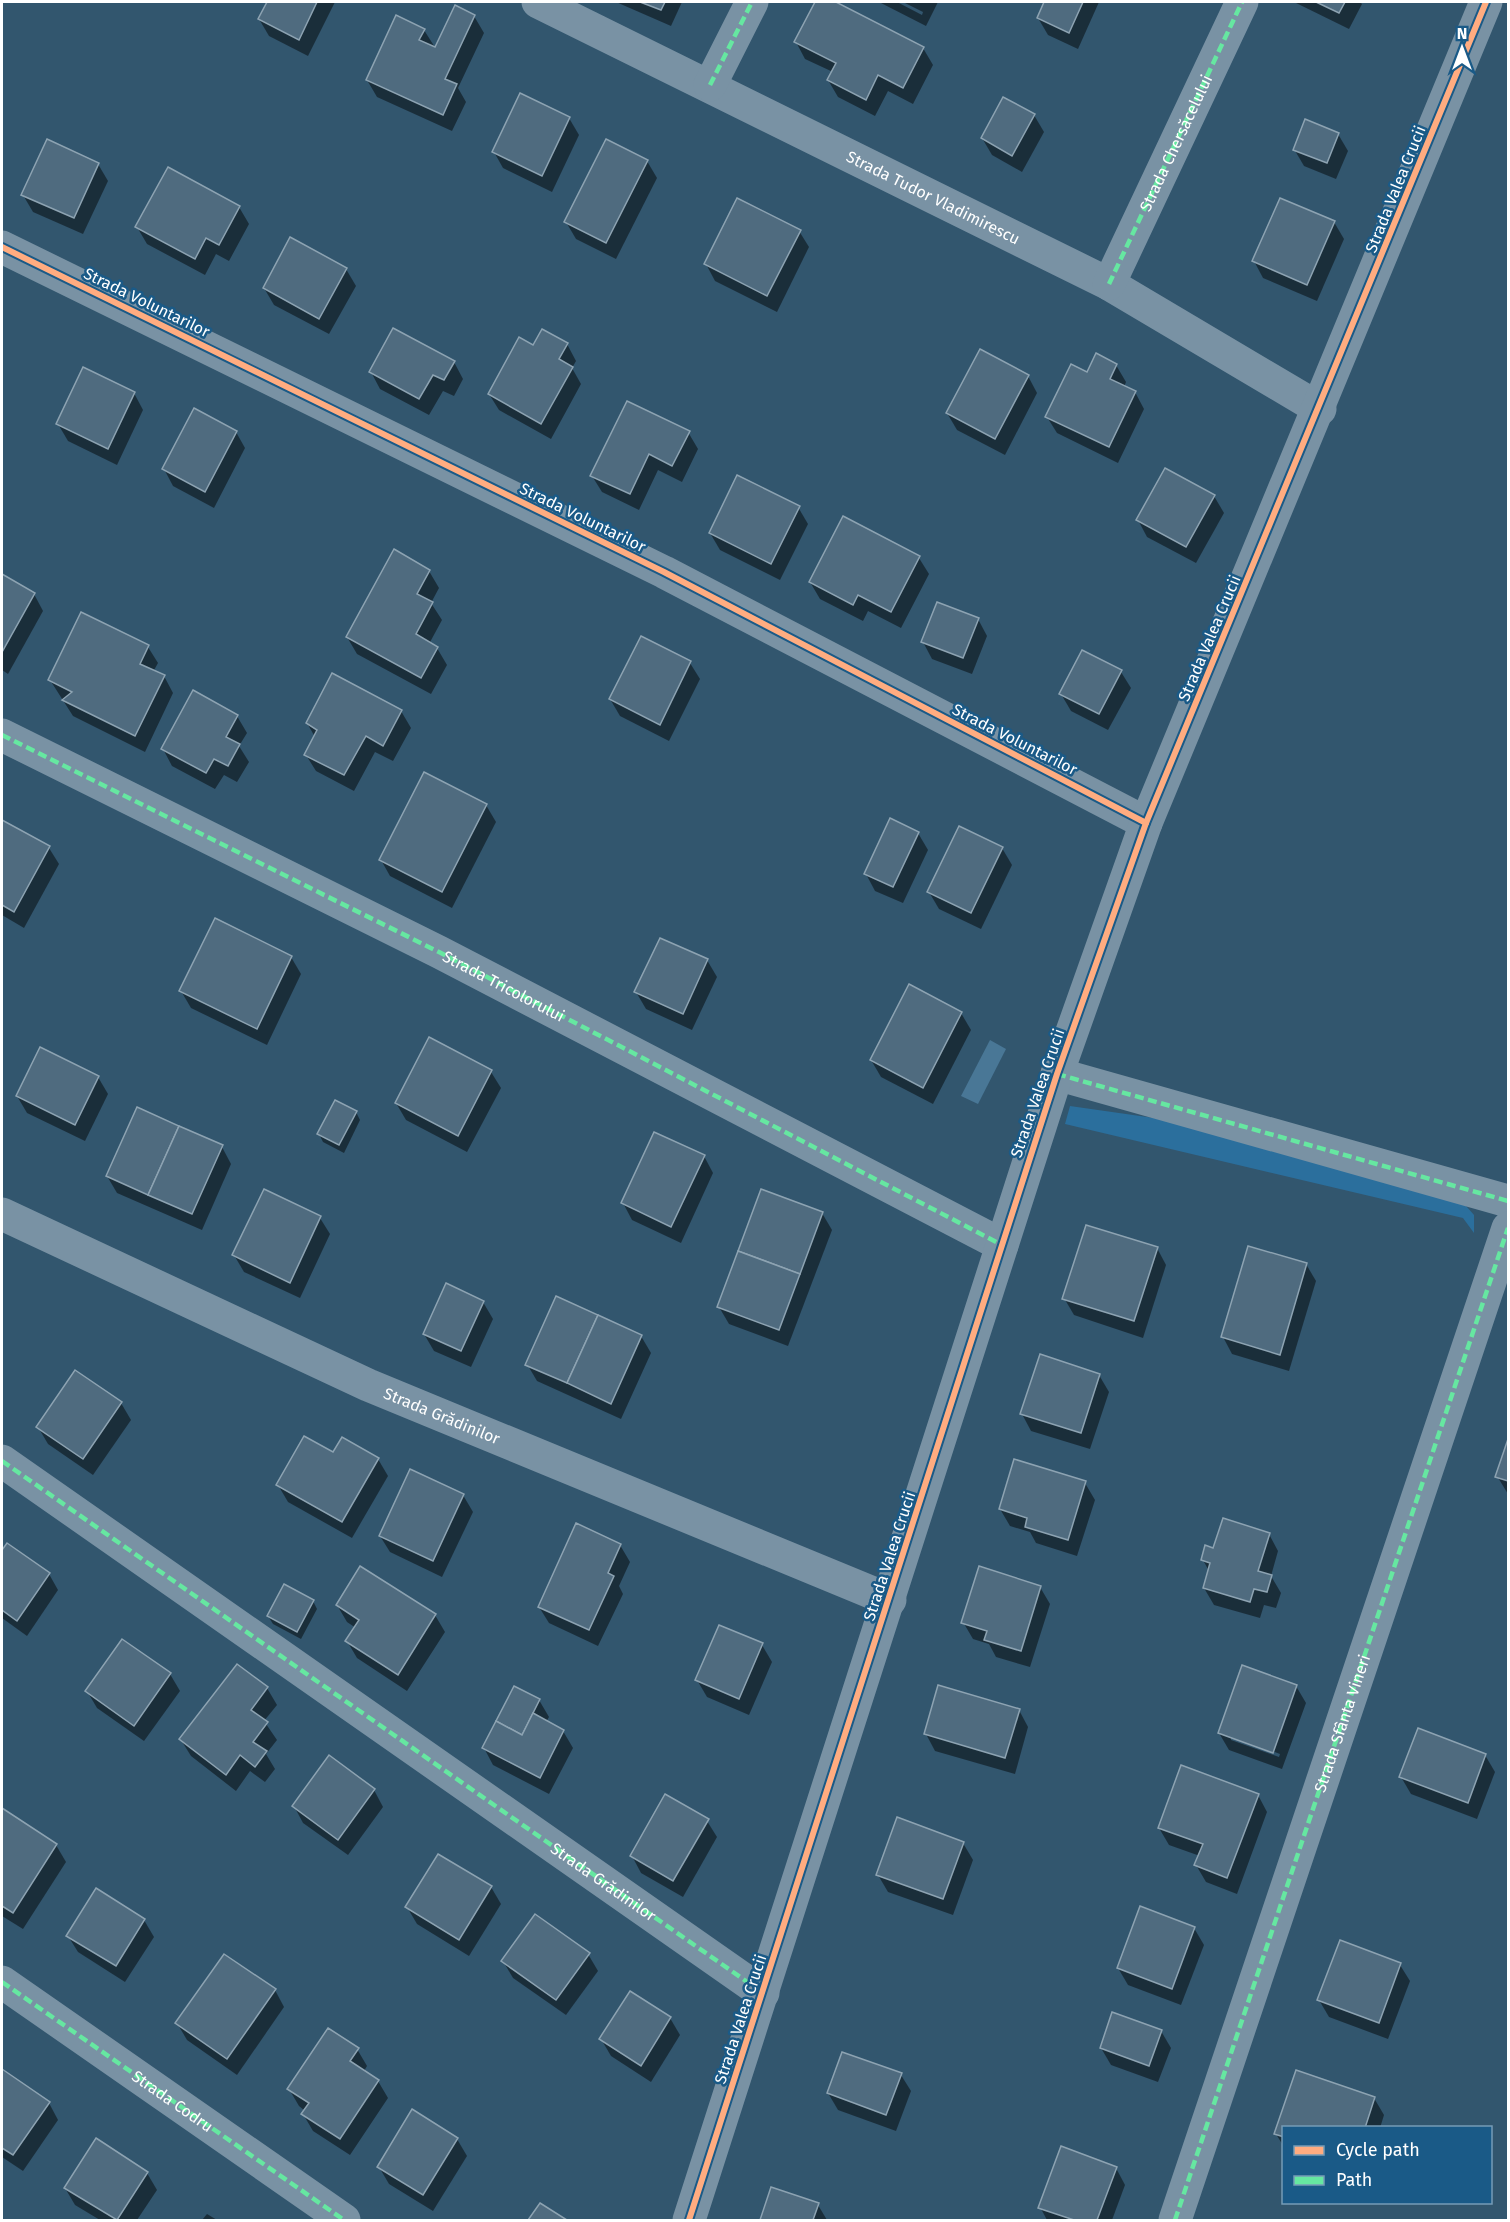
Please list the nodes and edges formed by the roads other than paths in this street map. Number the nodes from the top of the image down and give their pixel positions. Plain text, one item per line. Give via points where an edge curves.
1 (538, 2) edge
2 (752, 2) edge
3 (1242, 2) edge
4 (1486, 2) edge
5 (710, 85) junction
6 (2, 247) edge
7 (1109, 284) junction
8 (1320, 409) junction
9 (2, 735) edge
10 (1146, 823) junction
11 (1057, 1074) junction
12 (1509, 1201) edge
13 (2, 1214) edge
14 (1509, 1228) edge
15 (1002, 1245) junction
16 (2, 1461) edge
17 (890, 1600) junction
18 (2, 1982) edge
19 (763, 1993) junction
20 (344, 2220) edge
21 (689, 2220) edge
22 (1175, 2220) edge

1 - 5 street, Strada Tudor Vladimirescu
2 - 5 street
3 - 7 street, Strada Chersăcelului
4 - 8 street, Strada Valea Crucii
5 - 7 street, Strada Tudor Vladimirescu
6 - 10 street, Strada Voluntarilor via 664,572
7 - 8 street, Strada Tudor Vladimirescu
8 - 10 street, Strada Valea Crucii
9 - 15 street, Strada Tricolorului via 439,952
10 - 11 street, Strada Valea Crucii
11 - 12 street
11 - 15 street, Strada Valea Crucii
13 - 17 street, Strada Grădinilor via 368,1385
14 - 22 street, Strada Sfânta Vineri
15 - 17 street, Strada Valea Crucii
16 - 19 street, Strada Grădinilor
17 - 19 street, Strada Valea Crucii
18 - 20 street, Strada Codru
19 - 21 street, Strada Valea Crucii

